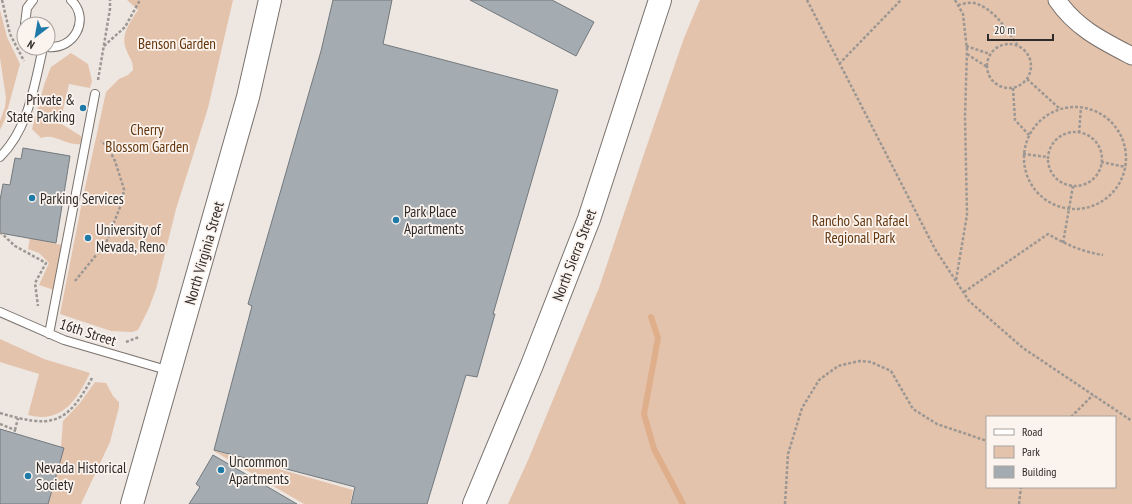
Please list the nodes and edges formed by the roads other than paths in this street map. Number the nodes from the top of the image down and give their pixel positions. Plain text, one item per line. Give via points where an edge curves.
1 (33, 0) edge
2 (72, 0) edge
3 (270, 0) edge
4 (660, 0) edge
5 (1057, 0) edge
6 (26, 16) edge
7 (56, 46) edge
8 (41, 56) edge
9 (1132, 56) edge
10 (95, 94) road end
11 (0, 157) edge
12 (0, 312) edge
13 (48, 334) junction
14 (171, 371) junction
15 (132, 504) edge
16 (474, 504) edge

1 - 6 lane via 27,8
2 - 7 lane via 78,9 79,27 70,42
3 - 14 main road, North Virginia Street via 248,97
4 - 16 main road, North Sierra Street via 589,219 532,366
5 - 9 street via 1075,22 1099,39
8 - 11 lane via 27,114 12,142
10 - 13 lane
12 - 13 lane, 16th Street
13 - 14 lane, 16th Street
14 - 15 main road, North Virginia Street

